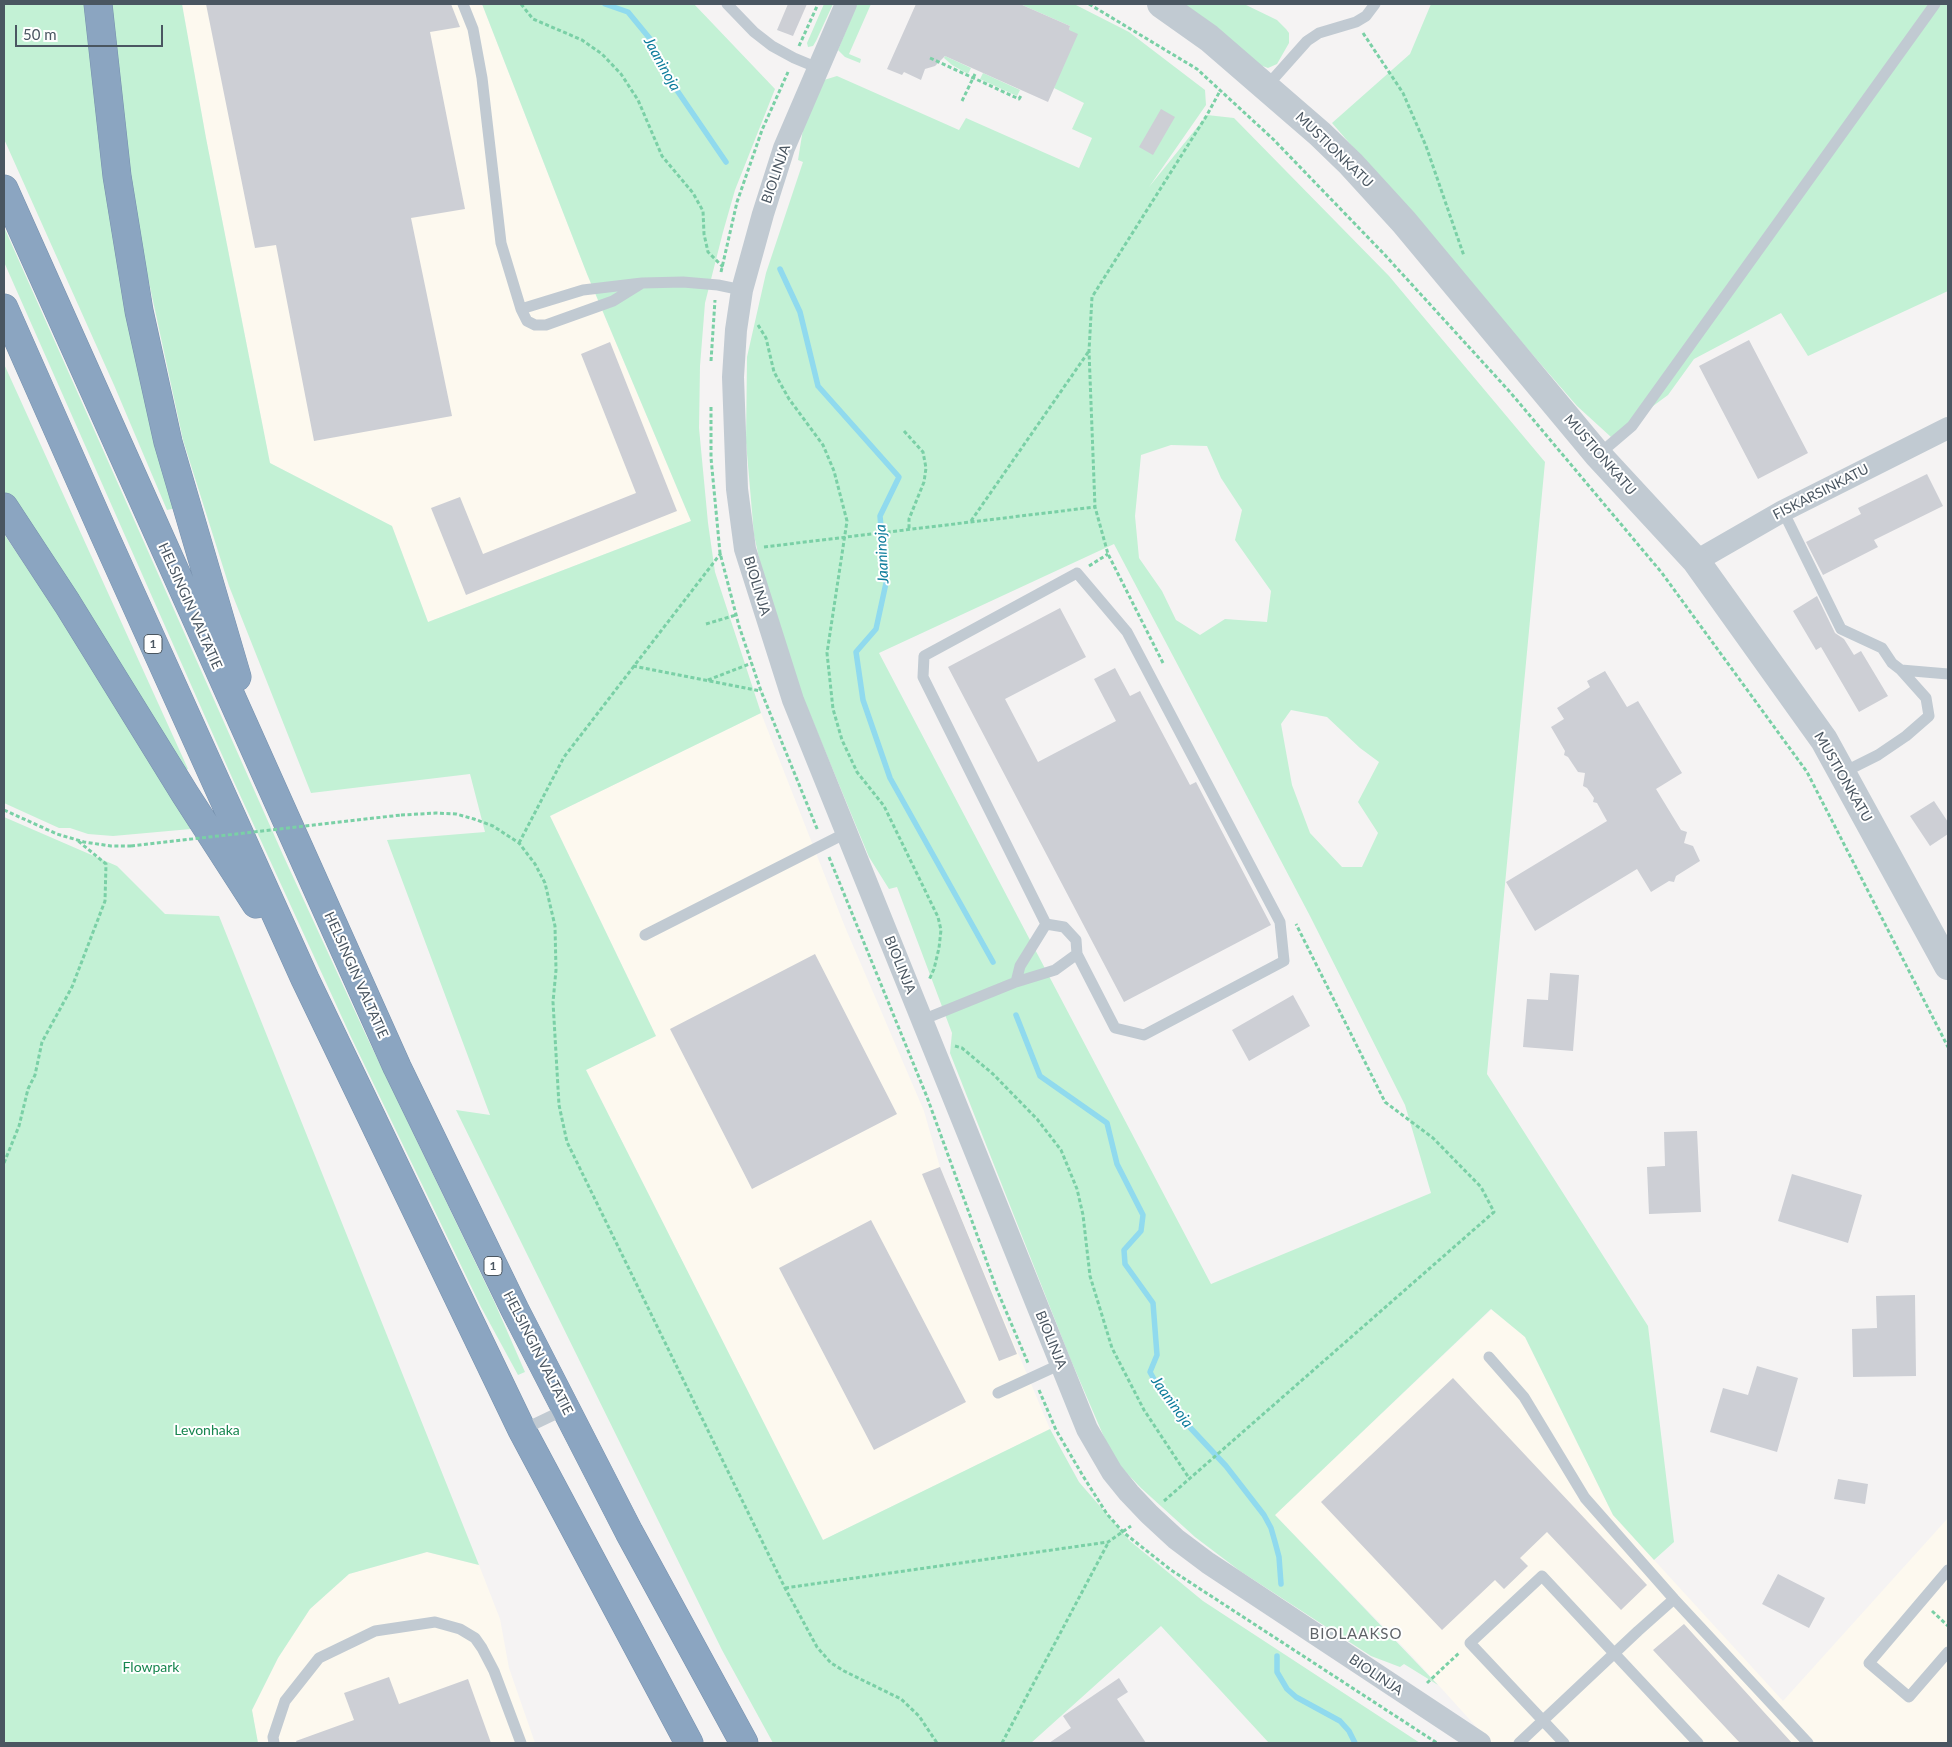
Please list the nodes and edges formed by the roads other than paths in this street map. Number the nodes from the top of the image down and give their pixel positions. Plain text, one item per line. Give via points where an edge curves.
1 (98, 4) edge
2 (463, 4) edge
3 (727, 4) edge
4 (846, 4) edge
5 (1375, 4) edge
6 (1935, 4) edge
7 (1161, 6) edge
8 (818, 68) junction
9 (1266, 87) junction
10 (4, 189) edge
11 (642, 282) junction
12 (742, 290) junction
13 (4, 308) edge
14 (521, 309) junction
15 (1948, 428) edge
16 (1598, 455) junction
17 (4, 507) edge
18 (1783, 511) junction
19 (1696, 561) junction
20 (1901, 670) junction
21 (1948, 674) edge
22 (1842, 773) junction
23 (266, 776) junction
24 (846, 833) junction
25 (1046, 924) junction
26 (645, 935) dead end
27 (1078, 954) junction
28 (1948, 966) edge
29 (306, 979) junction
30 (1016, 982) junction
31 (922, 1020) junction
32 (1489, 1357) dead end
33 (1061, 1364) junction
34 (998, 1393) dead end
35 (566, 1409) junction
36 (522, 1430) junction
37 (1948, 1570) edge
38 (1674, 1599) junction
39 (1948, 1652) edge
40 (1614, 1653) junction
41 (1543, 1720) junction
42 (273, 1740) edge
43 (521, 1743) edge
44 (690, 1743) edge
45 (744, 1743) edge
46 (1480, 1743) edge
47 (1519, 1743) edge
48 (1564, 1743) edge
49 (1698, 1743) edge
50 (1808, 1743) edge

1 - 23 highway via 123,215 139,311 170,451
2 - 14 lane via 473,29 482,78 498,231
3 - 8 lane via 772,46
4 - 8 street, BIOLINJA
5 - 9 lane via 1366,16 1356,22 1319,33 1307,41
6 - 16 lane via 1632,426
7 - 9 street, MUSTIONKATU via 1209,38
8 - 12 street, BIOLINJA via 784,148
9 - 16 street, MUSTIONKATU via 1351,164 1404,222
10 - 23 highway, HELSINGIN VALTATIE / 1
11 - 12 lane via 682,282
11 - 14 lane via 584,290
11 - 14 lane via 613,301 546,325 527,321
12 - 24 street, BIOLINJA via 733,377 737,480 745,549 793,700
13 - 29 highway, 1
15 - 18 street, FISKARSINKATU
16 - 19 street, MUSTIONKATU
17 - 29 highway via 184,794
18 - 19 street, FISKARSINKATU
18 - 20 lane via 1841,629 1882,648
19 - 22 street, MUSTIONKATU via 1824,740
20 - 21 lane
20 - 22 lane via 1926,698 1929,716 1878,755
22 - 28 street, MUSTIONKATU
23 - 35 highway, HELSINGIN VALTATIE / 1 via 397,1067
24 - 26 lane
24 - 31 street, BIOLINJA
25 - 27 lane via 1064,927 1076,940
25 - 27 lane via 923,677 924,656 1078,573 1127,632 1280,922 1284,961 1144,1035 1115,1028
25 - 30 lane via 1020,966
27 - 30 lane via 1055,970
29 - 36 highway, 1
30 - 31 lane
31 - 33 street, BIOLINJA
32 - 38 lane via 1524,1397 1585,1498
33 - 34 lane
33 - 46 street, BIOLINJA via 1087,1429 1112,1472 1128,1493 1176,1538 1208,1564
35 - 36 lane
35 - 45 highway, HELSINGIN VALTATIE / 1
36 - 44 highway, 1
37 - 39 lane via 1869,1662 1909,1697
38 - 40 lane
38 - 50 lane
40 - 41 lane
40 - 41 lane via 1542,1576 1470,1642
40 - 49 lane
41 - 47 lane
41 - 48 lane
42 - 43 lane via 284,1701 319,1658 376,1631 435,1622 460,1629 475,1638 494,1671

